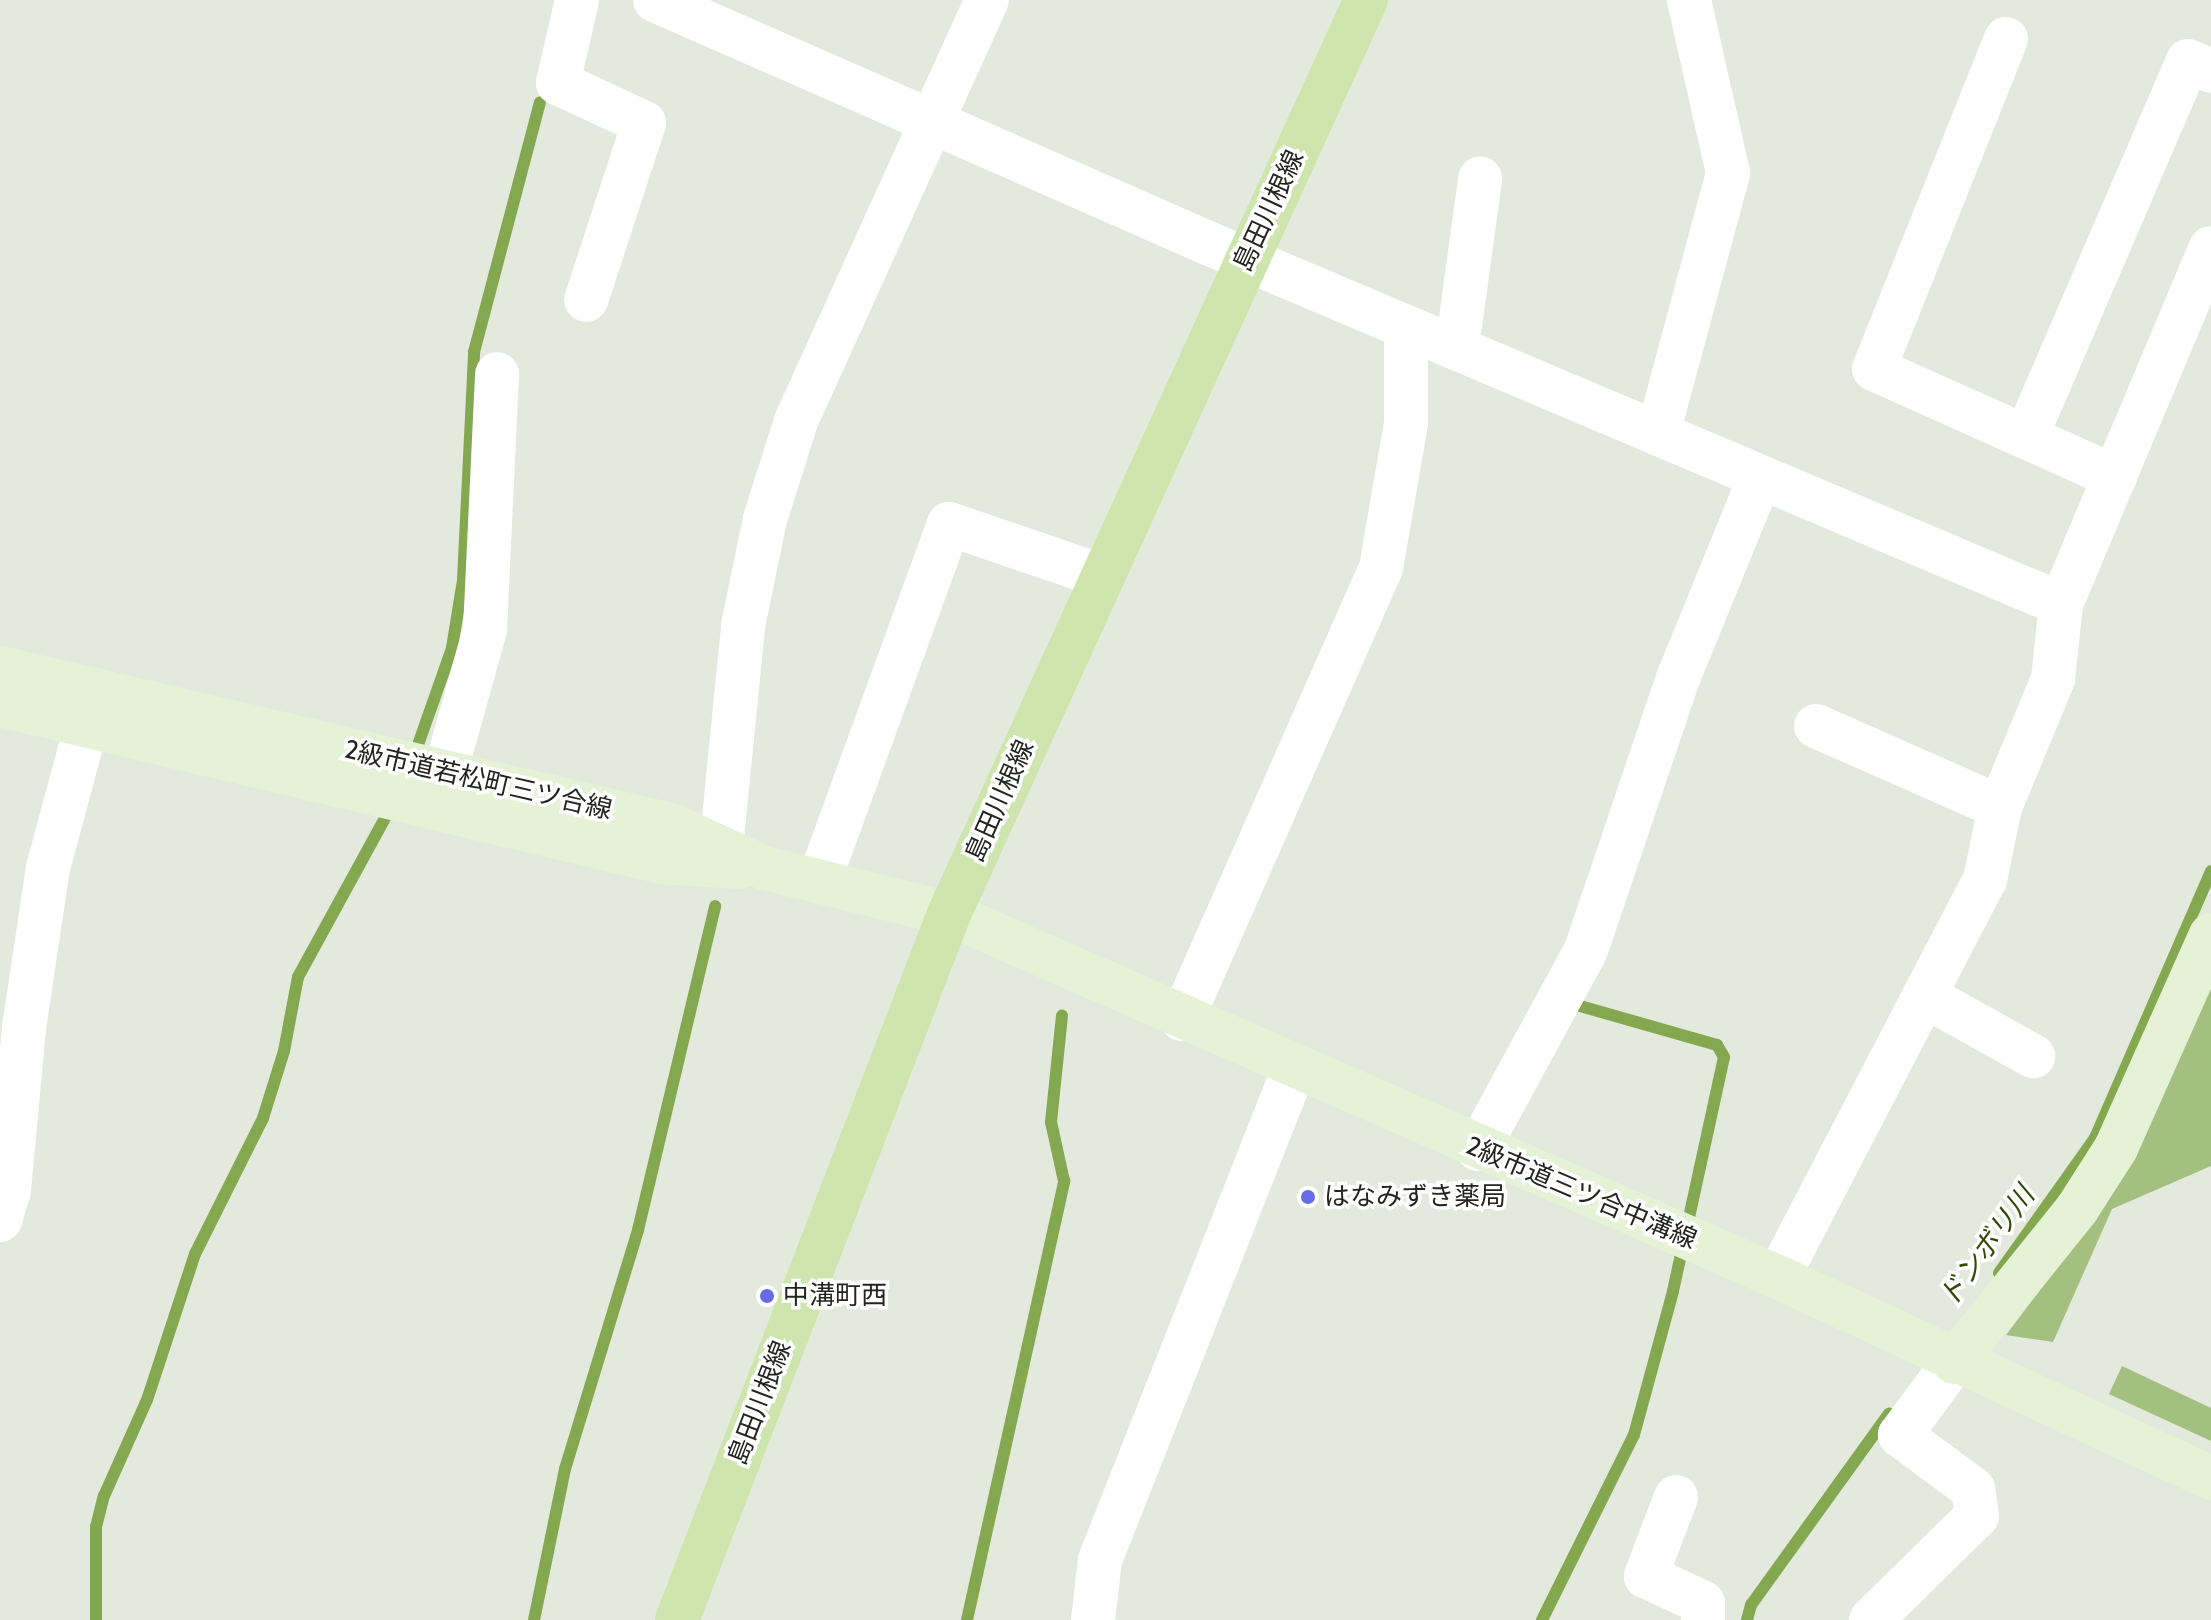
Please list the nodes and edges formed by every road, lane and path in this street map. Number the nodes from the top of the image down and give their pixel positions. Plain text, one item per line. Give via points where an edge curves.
1 (577, 0) edge
2 (655, 0) edge
3 (987, 0) edge
4 (1366, 0) edge
5 (1689, 0) edge
6 (2006, 39) dead end
7 (2211, 71) edge
8 (932, 121) junction
9 (1480, 179) dead end
10 (2211, 248) edge
11 (1246, 259) junction
12 (586, 300) dead end
13 (1406, 327) junction
14 (1457, 348) junction
15 (497, 374) dead end
16 (1658, 433) junction
17 (2026, 437) junction
18 (2115, 477) junction
19 (1760, 478) junction
20 (1102, 576) junction
21 (2061, 604) junction
22 (0, 668) edge
23 (0, 705) edge
24 (90, 708) junction
25 (1816, 726) dead end
26 (445, 773) junction
27 (2000, 807) junction
28 (721, 848) junction
29 (765, 868) junction
30 (819, 881) junction
31 (949, 914) junction
32 (2211, 935) edge
33 (1925, 996) junction
34 (1182, 1019) junction
35 (2033, 1056) dead end
36 (1294, 1069) junction
37 (6, 1149) edge
38 (1478, 1149) junction
39 (0, 1220) edge
40 (1778, 1277) junction
41 (1954, 1362) junction
42 (2211, 1478) edge
43 (1676, 1497) dead end
44 (677, 1620) edge
45 (1093, 1620) edge
46 (1703, 1620) edge
47 (1871, 1620) edge

1 - 12 street via 558,83 644,123
2 - 8 street
3 - 8 street
4 - 11 main road, 島田川根線
5 - 16 street via 1728,173
6 - 17 street via 1874,369
7 - 17 street via 2188,61
8 - 11 street
8 - 28 street via 796,421 765,519 743,626
9 - 14 street
10 - 18 street
11 - 13 street
11 - 20 main road, 島田川根線
13 - 14 street
13 - 34 street via 1406,423 1381,568
14 - 16 street
15 - 26 street via 485,630
16 - 19 street
17 - 18 street
18 - 21 street
19 - 21 street
19 - 38 street via 1679,676 1586,950
20 - 30 street via 949,524
20 - 31 main road, 島田川根線
21 - 27 street via 2053,679
22 - 24 street, 2級市道若松町三ツ合線
23 - 24 street
24 - 26 street, 2級市道若松町三ツ合線
24 - 29 street via 662,862
24 - 37 street via 48,868
25 - 27 street
26 - 28 street, 2級市道若松町三ツ合線 via 671,825
27 - 33 street via 1985,880
28 - 29 street, 2級市道若松町三ツ合線
29 - 30 street, 2級市道若松町三ツ合線
30 - 31 street, 2級市道若松町三ツ合線
31 - 34 street, 2級市道三ツ合中溝線
31 - 44 main road, 島田川根線
32 - 41 street via 2116,1148 2077,1209
33 - 35 street
33 - 40 street
34 - 36 street, 2級市道三ツ合中溝線
36 - 38 street, 2級市道三ツ合中溝線
36 - 45 street via 1100,1560
37 - 39 street
38 - 40 street, 2級市道三ツ合中溝線
40 - 41 street, 2級市道三ツ合中溝線
41 - 42 street, 2級市道三ツ合中溝線
41 - 47 street via 1900,1435 1973,1489 1977,1516
43 - 46 street via 1646,1576 1703,1603

